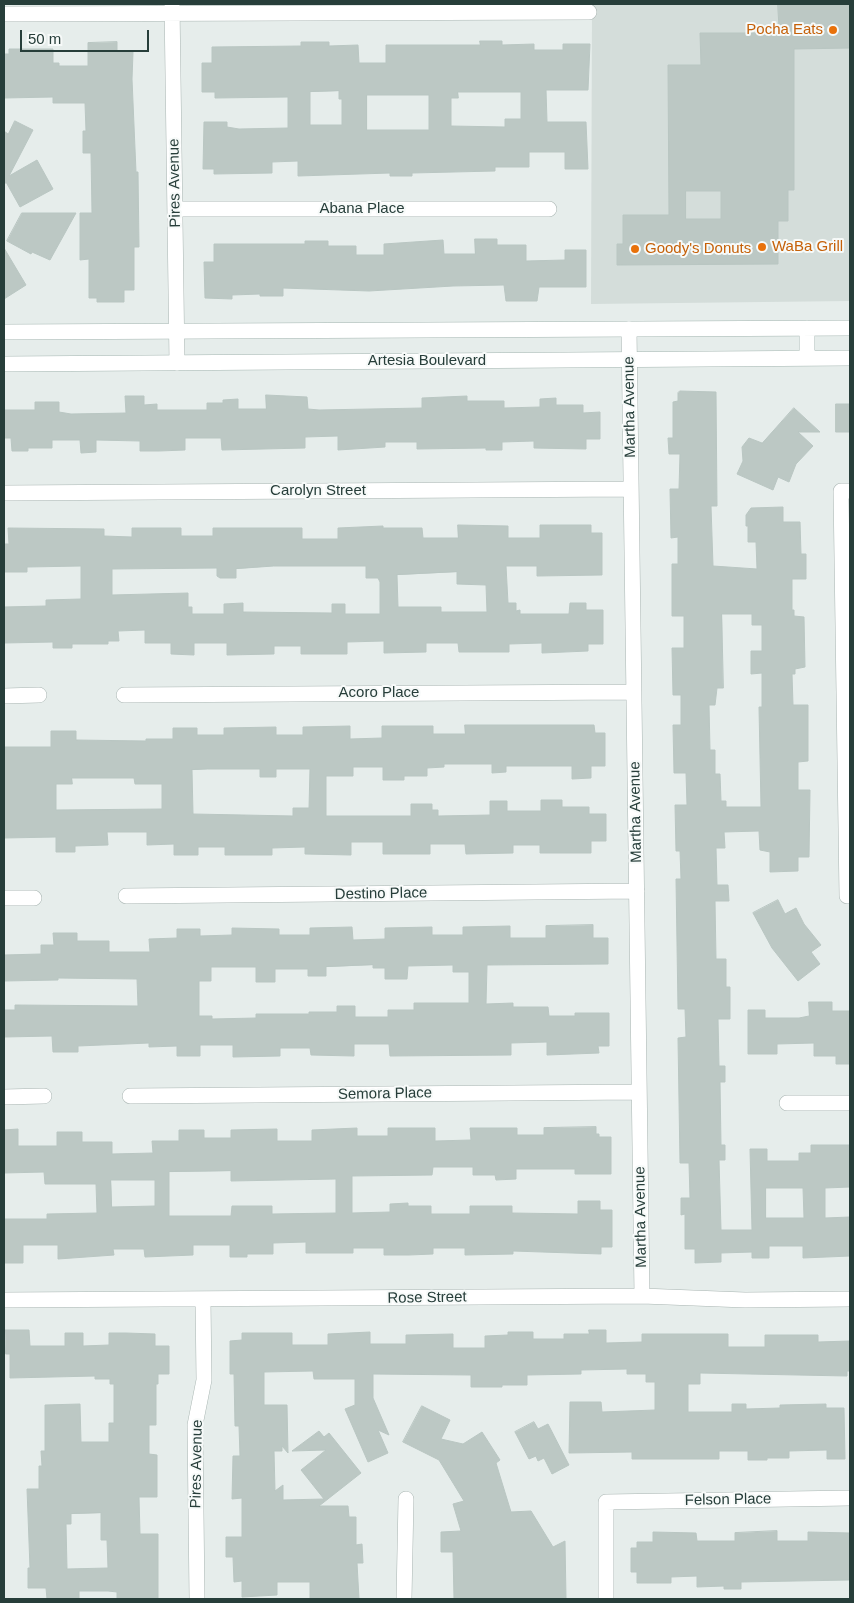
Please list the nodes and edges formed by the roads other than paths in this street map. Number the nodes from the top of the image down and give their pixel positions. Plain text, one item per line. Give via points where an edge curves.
1 (172, 8) edge
2 (588, 12) dead end
3 (4, 14) edge
4 (175, 209) junction
5 (549, 209) dead end
6 (807, 328) junction
7 (850, 328) edge
8 (629, 329) junction
9 (177, 331) junction
10 (4, 332) edge
11 (807, 358) junction
12 (850, 358) edge
13 (630, 360) junction
14 (178, 363) junction
15 (4, 364) edge
16 (631, 489) junction
17 (846, 491) edge
18 (4, 493) edge
19 (634, 692) junction
20 (847, 694) edge
21 (39, 695) dead end
22 (124, 695) dead end
23 (4, 696) edge
24 (637, 891) junction
25 (126, 896) dead end
26 (848, 896) edge
27 (4, 898) edge
28 (34, 898) dead end
29 (639, 1092) junction
30 (44, 1096) dead end
31 (130, 1096) dead end
32 (4, 1097) edge
33 (787, 1103) dead end
34 (850, 1103) edge
35 (642, 1296) junction
36 (850, 1299) edge
37 (4, 1300) edge
38 (202, 1300) junction
39 (850, 1498) edge
40 (406, 1499) dead end
41 (197, 1599) edge
42 (404, 1599) edge
43 (606, 1599) edge

1 - 2 street
1 - 3 street
1 - 4 street, Pires Avenue
4 - 5 street, Abana Place
4 - 9 street, Pires Avenue
6 - 7 street, Artesia Boulevard
6 - 8 street, Artesia Boulevard
6 - 11 street
8 - 9 street, Artesia Boulevard
8 - 13 street, Martha Avenue
9 - 10 street, Artesia Boulevard
9 - 14 street, Pires Avenue
11 - 12 street, Artesia Boulevard
11 - 13 street, Artesia Boulevard
13 - 14 street, Artesia Boulevard
13 - 16 street, Martha Avenue
14 - 15 street, Artesia Boulevard
16 - 18 street, Carolyn Street
16 - 19 street, Martha Avenue
17 - 20 street
19 - 22 street, Acoro Place
19 - 24 street, Martha Avenue
20 - 26 street
21 - 23 street
24 - 25 street, Destino Place
24 - 29 street, Martha Avenue
27 - 28 street
29 - 31 street, Semora Place
29 - 35 street, Martha Avenue
30 - 32 street
33 - 34 street
35 - 36 street, Rose Street via 745,1300
35 - 38 street, Rose Street
37 - 38 street, Rose Street
38 - 41 street, Pires Avenue via 204,1380 195,1425
39 - 43 street, Felson Place via 606,1502
40 - 42 street

